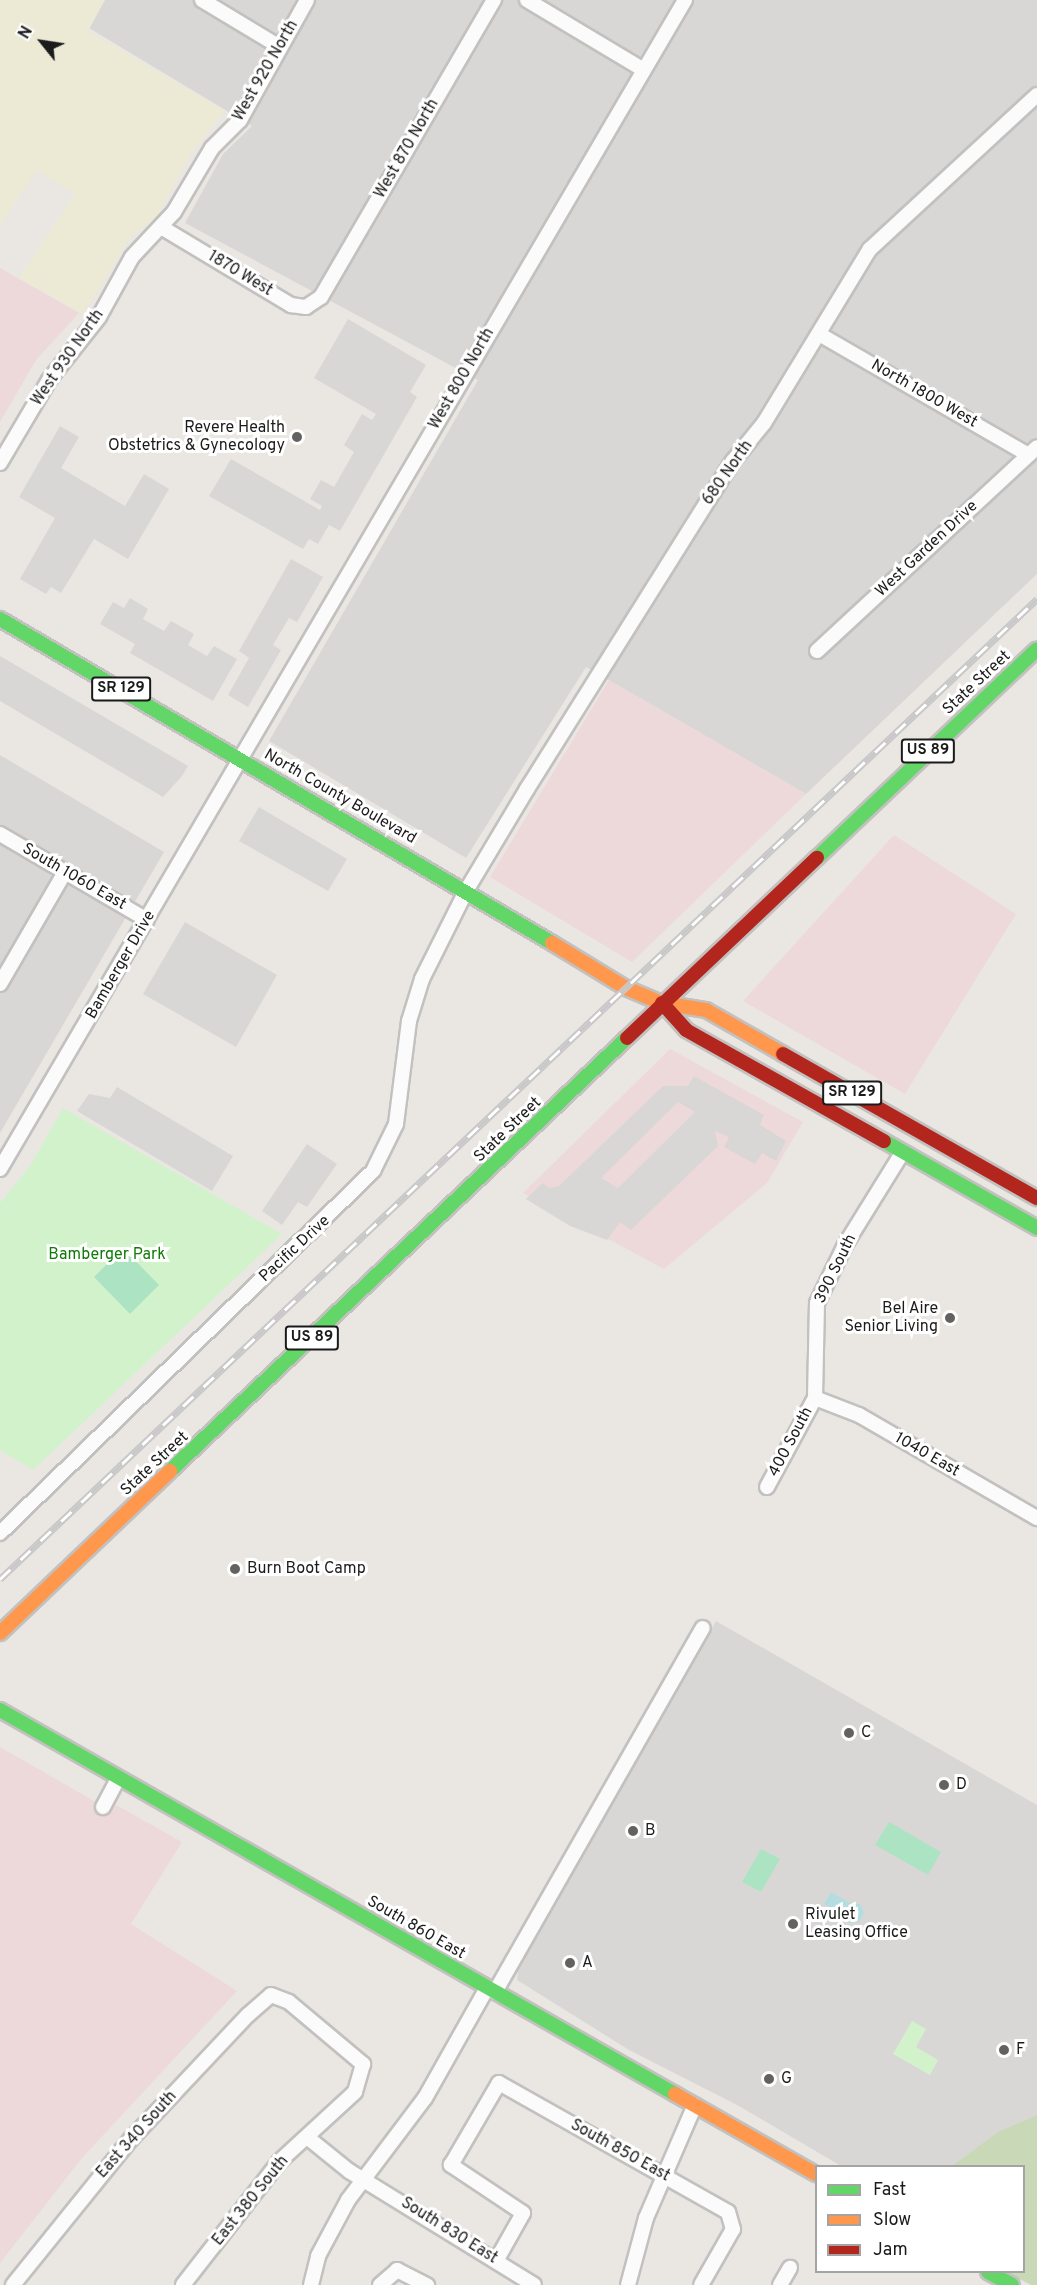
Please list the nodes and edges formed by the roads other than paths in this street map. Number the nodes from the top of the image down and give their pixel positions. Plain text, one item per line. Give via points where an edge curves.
1 (202, 0) edge
2 (307, 0) edge
3 (494, 0) edge
4 (528, 0) edge
5 (685, 0) edge
6 (280, 47) junction
7 (644, 70) junction
8 (1037, 95) edge
9 (161, 227) junction
10 (321, 297) joint
11 (819, 334) junction
12 (1033, 451) edge
13 (0, 463) edge
14 (0, 619) edge
15 (1037, 649) edge
16 (818, 651) dead end
17 (242, 759) junction
18 (0, 834) edge
19 (65, 872) junction
20 (466, 891) junction
21 (147, 920) junction
22 (0, 984) edge
23 (662, 1003) junction
24 (902, 1153) junction
25 (1, 1167) edge
26 (1037, 1198) edge
27 (1037, 1228) edge
28 (815, 1398) junction
29 (767, 1487) dead end
30 (1037, 1518) edge
31 (0, 1533) edge
32 (703, 1628) dead end
33 (0, 1633) edge
34 (0, 1710) edge
35 (118, 1779) junction
36 (103, 1807) dead end
37 (491, 1990) junction
38 (363, 2064) joint
39 (695, 2105) junction
40 (307, 2137) junction
41 (815, 2173) edge
42 (663, 2175) junction
43 (363, 2179) junction
44 (496, 2261) junction
45 (790, 2268) dead end
46 (994, 2278) edge
47 (13, 2285) edge
48 (183, 2285) edge
49 (310, 2285) edge
50 (380, 2285) edge
51 (427, 2285) edge
52 (534, 2285) edge
53 (628, 2285) edge
54 (701, 2285) edge
55 (780, 2285) edge
56 (1012, 2285) edge

1 - 6 street
2 - 6 street, West 920 North
3 - 10 street, West 870 North
4 - 7 street
5 - 7 street, West 800 North
6 - 9 street, West 920 North via 240,120 213,148
7 - 17 street, West 800 North
8 - 11 street, 680 North via 870,249
9 - 10 street, 1870 West via 291,304 306,307
9 - 13 street, West 930 North via 132,257 99,317 49,380
11 - 12 street, North 1800 West
11 - 20 street, 680 North via 682,542
12 - 16 street, West Garden Drive
14 - 17 main road, North County Boulevard / SR 129
15 - 23 main road, State Street / US 89
17 - 20 main road, North County Boulevard / SR 129
17 - 21 street, Bamberger Drive
18 - 19 street, South 1060 East
19 - 21 street, South 1060 East
19 - 22 street
20 - 23 main road, North County Boulevard / SR 129 via 626,988
20 - 31 street, Pacific Drive via 415,999 396,1124 373,1171
21 - 25 street, Bamberger Drive
23 - 24 main road, North County Boulevard / SR 129 via 686,1030
23 - 26 main road, North County Boulevard / SR 129 via 706,1010
23 - 33 main road, State Street / US 89
24 - 27 main road, North County Boulevard / SR 129
24 - 28 street, 390 South via 845,1245 817,1304
28 - 29 street, 400 South
28 - 30 street, 1040 East via 859,1415
32 - 37 street
34 - 35 main road, South 860 East
35 - 36 street
35 - 37 main road, South 860 East
37 - 39 main road, South 860 East
37 - 43 street via 425,2098
38 - 40 street, East 380 South via 355,2092
38 - 47 street, East 340 South via 289,2001 271,1995 131,2139
39 - 41 main road, South 860 East
39 - 42 street via 686,2133
40 - 43 street, South 830 East
40 - 48 street, East 380 South via 279,2162
42 - 44 street, South 850 East via 499,2083 451,2165 523,2212
42 - 53 street
42 - 54 street, South 850 East via 728,2212 734,2224
43 - 44 street, South 830 East
43 - 49 street via 318,2256
44 - 52 street, South 830 East
45 - 55 street
46 - 56 main road
50 - 51 street via 397,2270

